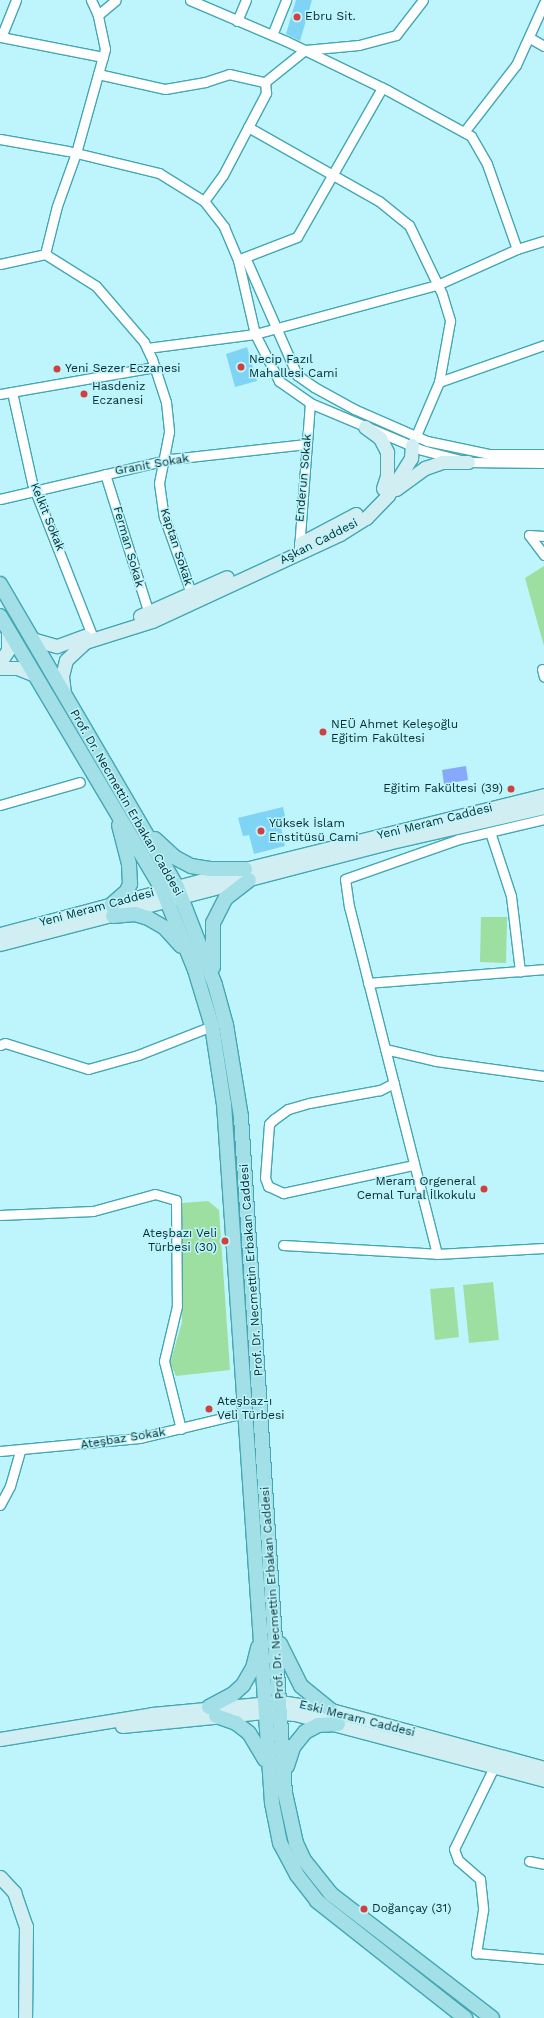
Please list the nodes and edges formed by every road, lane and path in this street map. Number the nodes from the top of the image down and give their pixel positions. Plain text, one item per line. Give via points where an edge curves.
1 (16, 0) edge
2 (91, 0) edge
3 (116, 0) edge
4 (190, 0) edge
5 (246, 0) edge
6 (286, 0) edge
7 (423, 0) edge
8 (544, 3) edge
9 (98, 14) junction
10 (237, 21) junction
11 (272, 36) junction
12 (0, 38) edge
13 (530, 38) junction
14 (544, 46) edge
15 (305, 50) junction
16 (103, 57) junction
17 (98, 74) junction
18 (265, 82) junction
19 (382, 88) junction
20 (248, 127) junction
21 (464, 132) junction
22 (0, 139) edge
23 (76, 153) junction
24 (332, 175) junction
25 (204, 201) junction
26 (544, 241) edge
27 (517, 249) junction
28 (45, 254) junction
29 (242, 258) junction
30 (0, 264) edge
31 (437, 285) junction
32 (276, 328) junction
33 (255, 334) junction
34 (544, 345) edge
35 (147, 348) junction
36 (155, 367) junction
37 (439, 382) junction
38 (12, 392) junction
39 (0, 394) edge
40 (310, 403) junction
41 (365, 426) junction
42 (414, 441) junction
43 (306, 444) junction
44 (544, 454) edge
45 (165, 461) junction
46 (468, 462) junction
47 (544, 463) edge
48 (105, 474) junction
49 (36, 490) junction
50 (386, 492) junction
51 (0, 499) edge
52 (544, 536) edge
53 (299, 548) junction
54 (544, 555) edge
55 (0, 584) edge
56 (192, 597) junction
57 (0, 616) edge
58 (150, 617) junction
59 (8, 630) junction
60 (92, 636) junction
61 (32, 640) junction
62 (0, 662) edge
63 (0, 668) edge
64 (35, 675) junction
65 (64, 697) junction
66 (80, 782) dead end
67 (544, 795) edge
68 (0, 805) edge
69 (544, 807) edge
70 (118, 814) junction
71 (544, 819) edge
72 (143, 830) junction
73 (490, 832) junction
74 (247, 874) junction
75 (179, 892) junction
76 (165, 896) junction
77 (112, 910) junction
78 (0, 934) edge
79 (0, 944) edge
80 (188, 954) junction
81 (544, 969) edge
82 (520, 971) junction
83 (368, 983) junction
84 (215, 985) junction
85 (212, 1026) junction
86 (0, 1045) edge
87 (385, 1049) junction
88 (544, 1076) edge
89 (394, 1083) junction
90 (414, 1165) junction
91 (0, 1215) edge
92 (283, 1245) dead end
93 (544, 1248) edge
94 (437, 1254) junction
95 (244, 1412) junction
96 (181, 1429) junction
97 (20, 1450) junction
98 (0, 1451) edge
99 (0, 1505) edge
100 (276, 1628) junction
101 (261, 1634) junction
102 (273, 1707) junction
103 (331, 1710) junction
104 (213, 1712) junction
105 (338, 1724) junction
106 (0, 1739) edge
107 (494, 1767) junction
108 (544, 1768) edge
109 (270, 1773) junction
110 (544, 1780) edge
111 (285, 1792) junction
112 (529, 1861) dead end
113 (544, 1864) edge
114 (0, 1877) edge
115 (544, 1959) edge
116 (463, 2017) edge
117 (25, 2018) edge
118 (492, 2018) edge

1 - 12 street
2 - 9 street
3 - 9 street
4 - 10 street
5 - 10 street
6 - 11 street
7 - 15 street via 396,35 359,45
8 - 13 street
9 - 16 street via 105,49
10 - 11 street
11 - 15 street
12 - 16 street
13 - 14 street
13 - 21 street via 516,65
15 - 18 street
15 - 19 street
16 - 17 street
17 - 18 street via 165,89 205,82 229,74
17 - 23 street
18 - 20 street via 266,93
19 - 21 street
19 - 24 street
20 - 24 street
20 - 25 street via 223,175
21 - 27 street via 470,136 487,164
22 - 23 street
23 - 25 street via 159,173
23 - 28 street via 57,206
24 - 29 street via 296,237
24 - 31 street via 379,202 408,225
25 - 29 street via 224,227
26 - 27 street
27 - 31 street
28 - 30 street
28 - 35 street, Kaptan Sokak via 96,286
29 - 32 street
29 - 33 street
31 - 32 street
31 - 37 street via 450,321
32 - 33 street
32 - 42 street via 297,375
33 - 35 street
33 - 40 street via 279,381
34 - 37 street
35 - 36 street, Kaptan Sokak
36 - 38 street
36 - 45 street, Kaptan Sokak via 166,402 169,432
37 - 42 street
38 - 39 street
38 - 49 street, Kelkit Sokak
40 - 41 street
40 - 43 street, Enderun Sokak
41 - 42 street
41 - 50 street via 380,438 387,452
42 - 44 street via 489,454
42 - 46 street
42 - 50 street, Aşkan Caddesi
43 - 45 street, Granit Sokak
43 - 53 street, Enderun Sokak
45 - 48 street, Granit Sokak
45 - 56 street, Kaptan Sokak via 159,483 164,517
46 - 47 street
46 - 50 street via 442,462 426,468
48 - 49 street, Granit Sokak
48 - 58 street, Ferman Sokak
49 - 51 street, Granit Sokak
49 - 60 street, Kelkit Sokak
50 - 53 street, Aşkan Caddesi via 361,511
52 - 54 street via 529,535
53 - 56 street, Aşkan Caddesi
55 - 61 main road, Prof. Dr. Necmettin Erbakan Caddesi
56 - 58 street, Aşkan Caddesi
57 - 59 main road, Prof. Dr. Necmettin Erbakan Caddesi
58 - 60 street, Aşkan Caddesi
59 - 62 street via 8,650
59 - 64 main road, Prof. Dr. Necmettin Erbakan Caddesi
60 - 61 street, Aşkan Caddesi via 57,646
60 - 65 street, Aşkan Caddesi via 78,646 66,660 62,676
61 - 65 main road, Prof. Dr. Necmettin Erbakan Caddesi
63 - 64 street via 17,668
64 - 70 main road, Prof. Dr. Necmettin Erbakan Caddesi
65 - 72 main road, Prof. Dr. Necmettin Erbakan Caddesi
66 - 68 street
67 - 74 street, Yeni Meram Caddesi
69 - 74 street, Yeni Meram Caddesi
70 - 76 main road, Prof. Dr. Necmettin Erbakan Caddesi
70 - 77 main road via 131,874 127,891
71 - 73 street
72 - 74 main road via 174,857 191,866
72 - 75 main road, Prof. Dr. Necmettin Erbakan Caddesi
73 - 82 street via 511,896
73 - 83 street via 459,839 344,878
74 - 75 street, Yeni Meram Caddesi
74 - 84 main road via 226,898 213,922 211,938
75 - 76 street, Yeni Meram Caddesi
75 - 84 main road, Prof. Dr. Necmettin Erbakan Caddesi
76 - 77 street, Yeni Meram Caddesi
76 - 80 main road, Prof. Dr. Necmettin Erbakan Caddesi
77 - 78 street, Yeni Meram Caddesi
77 - 79 street, Yeni Meram Caddesi
77 - 80 main road via 135,914 156,922
80 - 85 main road, Prof. Dr. Necmettin Erbakan Caddesi
81 - 82 street
82 - 83 street
83 - 87 street
84 - 100 main road, Prof. Dr. Necmettin Erbakan Caddesi via 231,1051 241,1117
85 - 86 street via 138,1055 88,1069 5,1043
85 - 95 main road, Prof. Dr. Necmettin Erbakan Caddesi via 224,1104
87 - 88 street via 436,1061
87 - 89 street
89 - 90 street
89 - 90 street via 380,1090 288,1109 274,1118 269,1124 265,1178 268,1186 283,1193
90 - 94 street
91 - 96 street via 93,1211 155,1194 176,1200 177,1306 164,1361
92 - 94 street
93 - 94 street
95 - 96 street, Ateşbaz Sokak
95 - 101 main road, Prof. Dr. Necmettin Erbakan Caddesi
96 - 97 street, Ateşbaz Sokak via 139,1438
97 - 98 street, Ateşbaz Sokak
97 - 99 street via 10,1486
100 - 102 main road, Prof. Dr. Necmettin Erbakan Caddesi
100 - 103 main road via 297,1680
101 - 102 main road, Prof. Dr. Necmettin Erbakan Caddesi
101 - 104 main road via 248,1678
102 - 103 street, Eski Meram Caddesi
102 - 104 street, Eski Meram Caddesi
102 - 105 street, Eski Meram Caddesi
102 - 109 main road, Prof. Dr. Necmettin Erbakan Caddesi
102 - 111 main road, Prof. Dr. Necmettin Erbakan Caddesi
103 - 108 street, Eski Meram Caddesi
104 - 106 street, Eski Meram Caddesi via 128,1718
104 - 109 main road via 236,1723 254,1739
105 - 107 street, Eski Meram Caddesi
105 - 111 main road via 318,1725 298,1738 289,1756
107 - 110 street, Eski Meram Caddesi
107 - 115 street via 454,1849 458,1860 480,1879 482,1910 476,1953
109 - 116 main road, Prof. Dr. Necmettin Erbakan Caddesi via 280,1843 305,1888 334,1916
111 - 118 main road, Prof. Dr. Necmettin Erbakan Caddesi via 296,1843 304,1860 331,1894
112 - 113 street
114 - 117 street via 14,1892 26,1926

